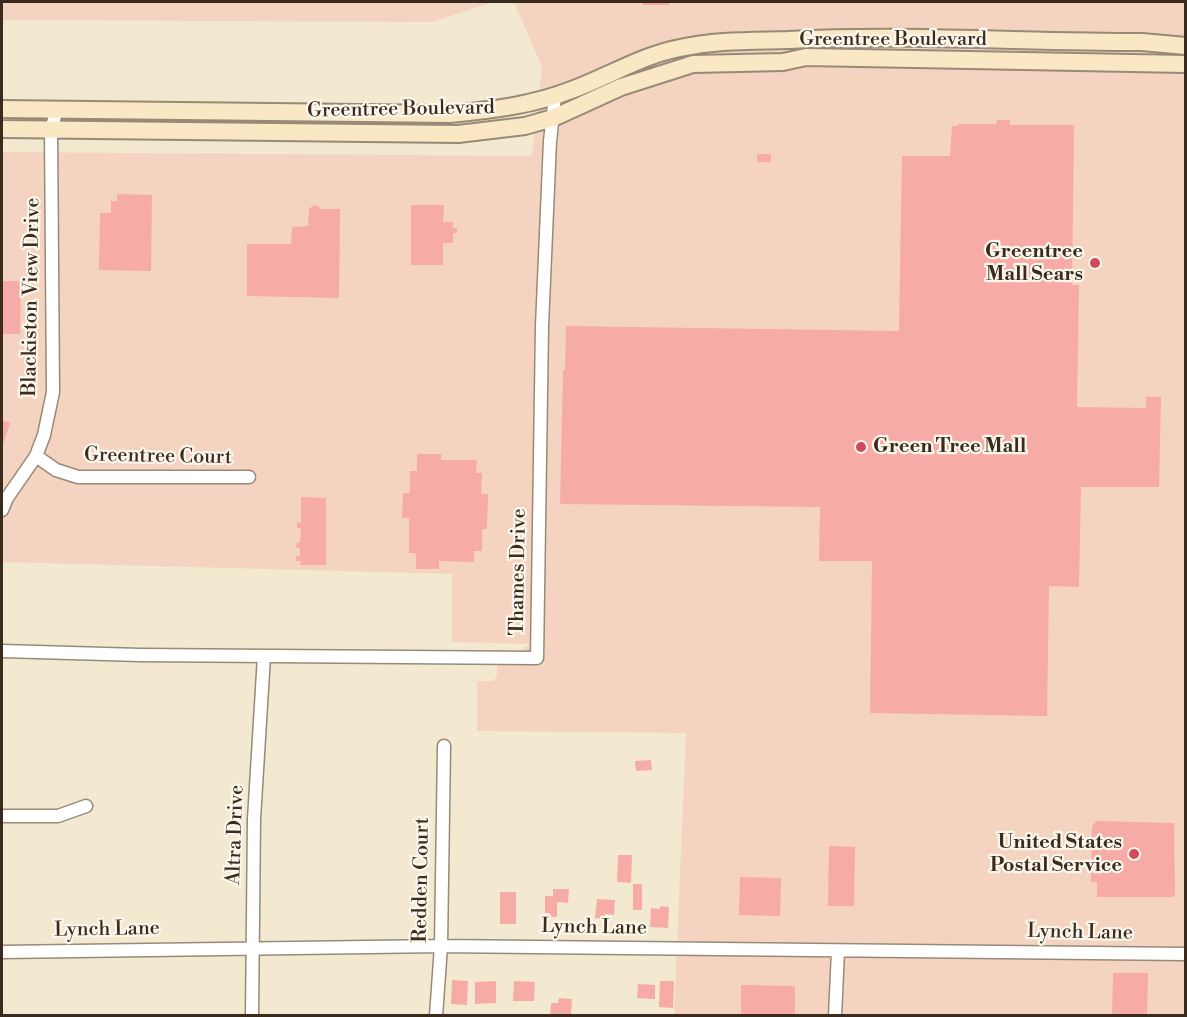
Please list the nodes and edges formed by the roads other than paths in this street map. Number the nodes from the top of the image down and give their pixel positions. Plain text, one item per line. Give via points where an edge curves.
1 (1185, 46) edge
2 (1185, 64) edge
3 (555, 96) junction
4 (2, 109) edge
5 (57, 109) junction
6 (553, 118) junction
7 (2, 129) edge
8 (51, 130) junction
9 (36, 456) junction
10 (249, 477) dead end
11 (2, 510) edge
12 (2, 651) edge
13 (264, 656) junction
14 (444, 746) dead end
15 (86, 806) dead end
16 (2, 816) edge
17 (441, 946) junction
18 (253, 947) junction
19 (838, 951) junction
20 (2, 952) edge
21 (1185, 954) edge
22 (252, 1016) edge
23 (436, 1016) edge
24 (835, 1016) edge

1 - 3 main road, Greentree Boulevard via 1142,42 824,38 714,43 656,55
2 - 6 main road, Greentree Boulevard via 806,57 783,62 693,64 621,87
3 - 5 main road, Greentree Boulevard via 508,108 450,114
3 - 6 street, Thames Drive
4 - 5 main road, Greentree Boulevard
5 - 8 street, Blackiston View Drive
6 - 8 main road, Greentree Boulevard via 525,126 458,134
6 - 13 street, Thames Drive via 542,326 537,658
7 - 8 main road, Greentree Boulevard
8 - 9 street, Blackiston View Drive via 53,392
9 - 10 street, Greentree Court via 56,470 78,477
9 - 11 street, Blackiston View Drive
12 - 13 street, Thames Drive
13 - 18 street, Altra Drive via 254,819
14 - 17 street, Redden Court
15 - 16 street via 58,816
17 - 18 street, Lynch Lane
17 - 19 street, Lynch Lane
17 - 23 street, Redden Court
18 - 20 street, Lynch Lane
18 - 22 street, Altra Drive
19 - 21 street, Lynch Lane
19 - 24 street

